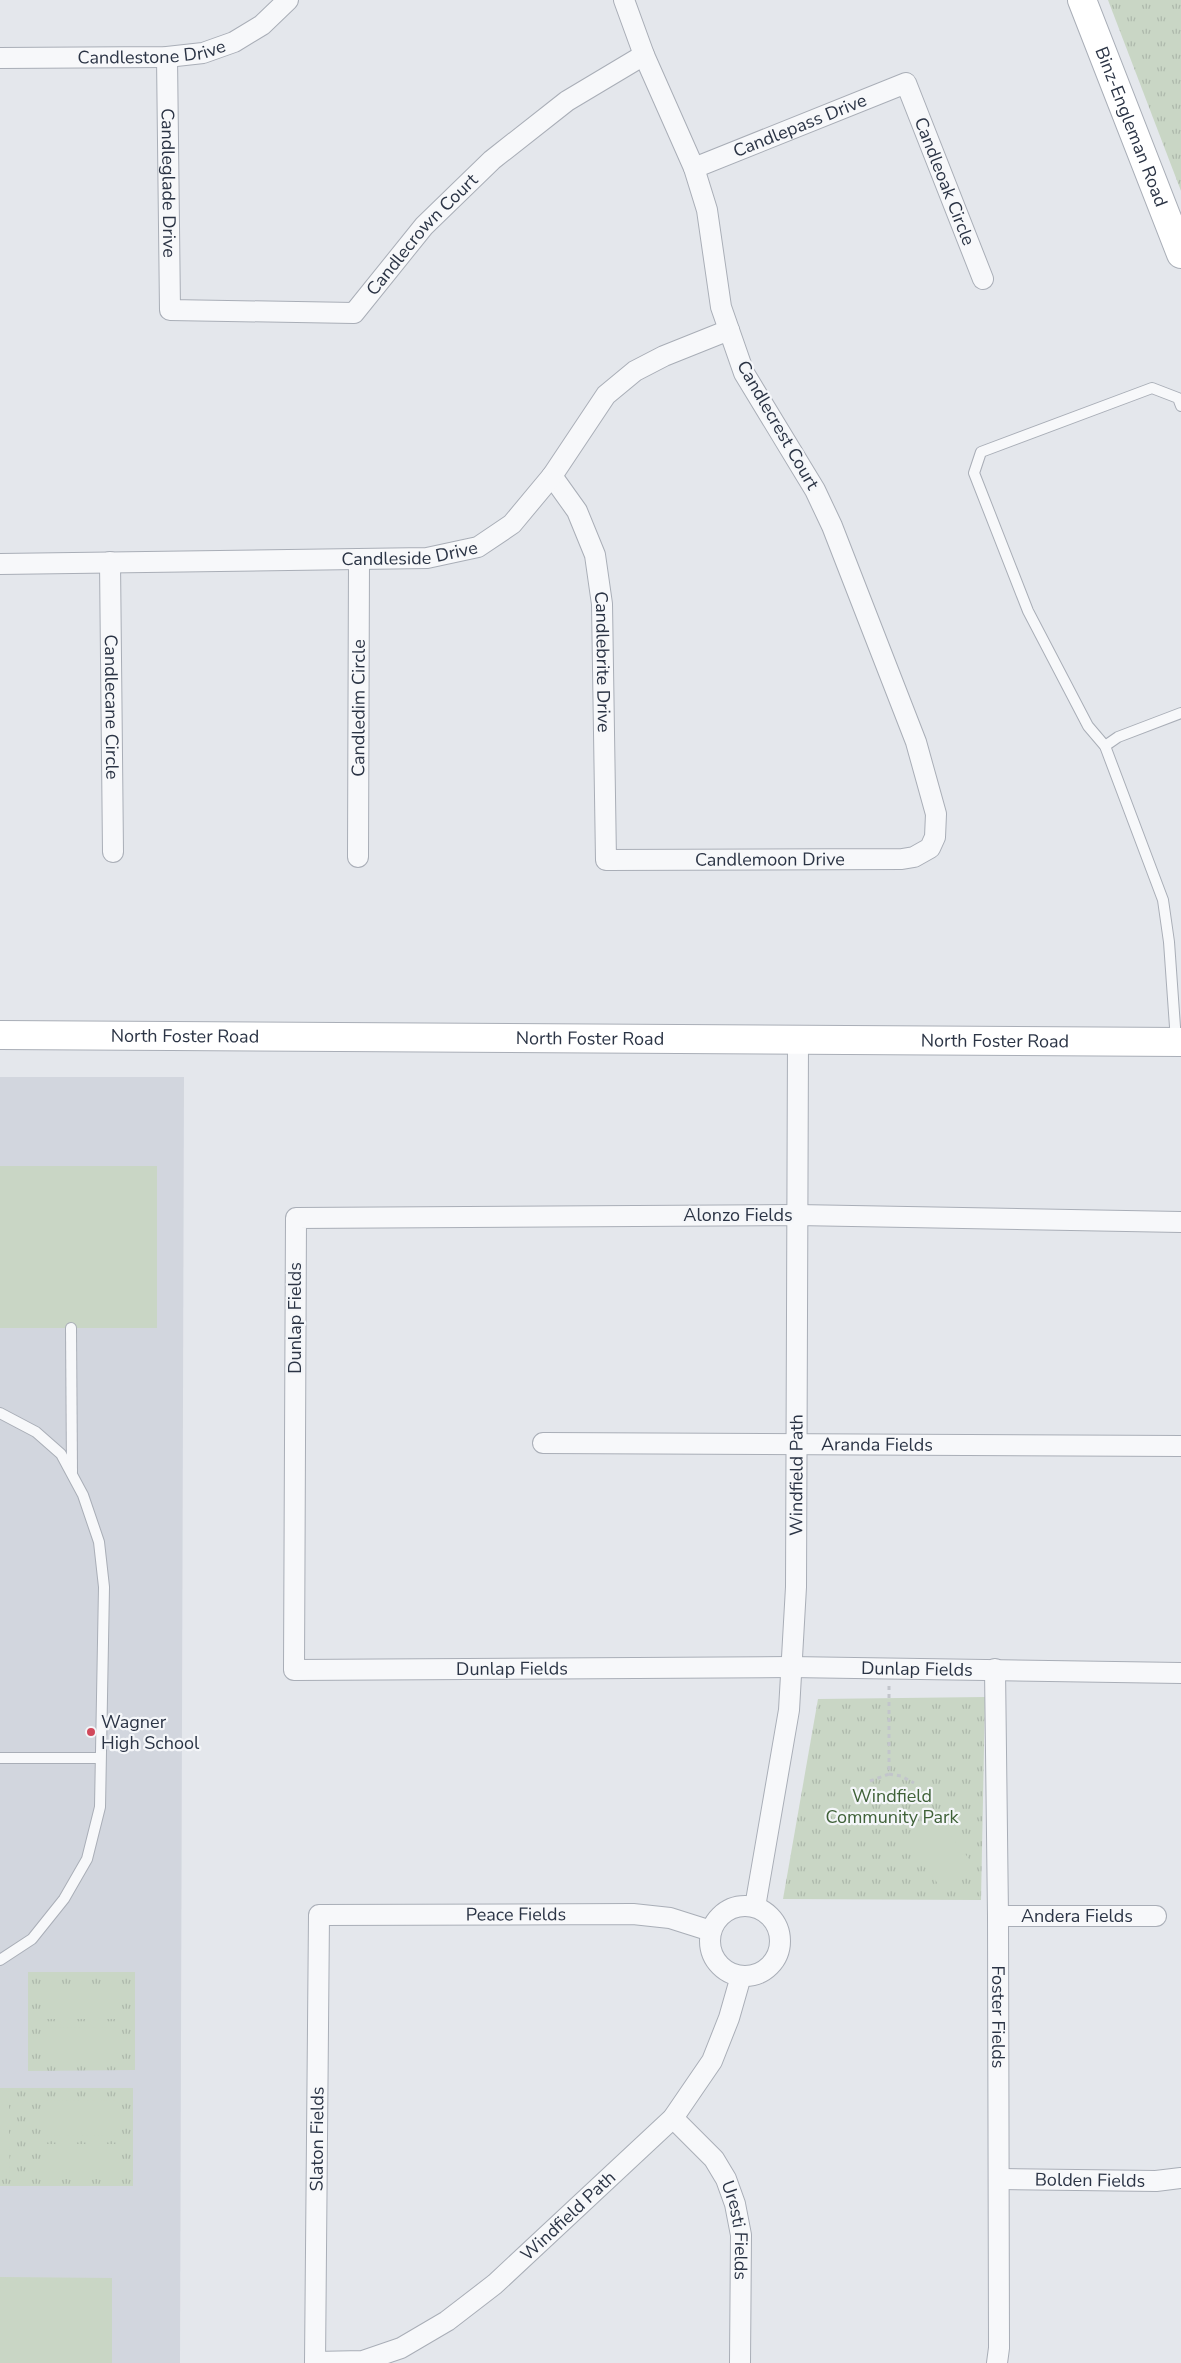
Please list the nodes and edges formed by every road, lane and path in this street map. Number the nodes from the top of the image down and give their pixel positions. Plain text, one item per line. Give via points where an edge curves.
1 (288, 0) edge
2 (624, 0) edge
3 (1082, 0) edge
4 (644, 55) junction
5 (167, 57) junction
6 (0, 58) edge
7 (906, 83) joint
8 (694, 168) junction
9 (1181, 254) edge
10 (983, 279) dead end
11 (170, 310) joint
12 (729, 330) junction
13 (1181, 406) edge
14 (552, 476) junction
15 (359, 559) junction
16 (110, 562) junction
17 (0, 564) edge
18 (1181, 713) edge
19 (1105, 746) junction
20 (930, 848) joint
21 (113, 852) dead end
22 (358, 857) dead end
23 (606, 860) joint
24 (0, 1035) edge
25 (798, 1041) junction
26 (1178, 1042) edge
27 (798, 1215) junction
28 (296, 1218) joint
29 (1181, 1222) edge
30 (71, 1328) dead end
31 (0, 1413) edge
32 (543, 1443) dead end
33 (798, 1444) junction
34 (1181, 1446) edge
35 (72, 1474) junction
36 (790, 1667) junction
37 (890, 1668) junction
38 (995, 1669) junction
39 (1181, 1673) edge
40 (0, 1758) edge
41 (100, 1758) junction
42 (889, 1774) junction
43 (870, 1781) dead end
44 (914, 1783) dead end
45 (755, 1908) junction
46 (319, 1915) joint
47 (998, 1916) junction
48 (1156, 1916) dead end
49 (711, 1931) junction
50 (0, 1960) edge
51 (741, 1976) junction
52 (674, 2118) junction
53 (1181, 2178) edge
54 (999, 2179) junction
55 (316, 2362) edge
56 (740, 2363) edge
57 (997, 2363) edge

1 - 5 street, Candlestone Drive via 262,25 234,42 203,53
2 - 4 street, Candlecrest Court
3 - 9 main road, Binz-Engleman Road
4 - 8 street, Candlecrest Court
4 - 11 street, Candlecrown Court via 567,101 492,160 424,226 354,312
5 - 6 street, Candlestone Drive
5 - 11 street, Candleglade Drive
7 - 8 street, Candlepass Drive
7 - 10 street, Candleoak Circle
8 - 12 street, Candlecrest Court via 708,210 721,307
12 - 14 street, Candleside Drive via 635,371 606,395
12 - 20 street, Candlecrest Court via 744,373 815,490 916,742 936,814 935,837
13 - 19 lane via 1178,398 1152,388 981,452 974,473 1028,611 1088,726
14 - 15 street, Candleside Drive via 512,524 478,546 427,558
14 - 23 street, Candlebrite Drive via 577,511 595,555 602,604
15 - 16 street, Candleside Drive
15 - 22 street, Candledim Circle
16 - 17 street, Candleside Drive
16 - 21 street, Candlecane Circle
18 - 19 lane via 1118,737
19 - 26 lane via 1163,900
20 - 23 street, Candlemoon Drive via 914,857 902,859
24 - 25 main road, North Foster Road
25 - 26 main road, North Foster Road
25 - 27 street, Windfield Path
27 - 28 street, Alonzo Fields
27 - 29 street, Alonzo Fields
27 - 33 street, Windfield Path
28 - 36 street, Dunlap Fields via 294,1670
30 - 35 lane
31 - 35 lane via 42,1437 61,1454
32 - 33 street, Aranda Fields
33 - 34 street, Aranda Fields
33 - 36 street, Windfield Path via 796,1587
35 - 41 lane via 99,1542 104,1587
36 - 37 street, Dunlap Fields
36 - 45 street, Windfield Path via 788,1710
37 - 38 street, Dunlap Fields
37 - 42 path
38 - 39 street, Dunlap Fields
38 - 47 street, Foster Fields
40 - 41 lane
41 - 50 lane via 100,1806 87,1859 64,1899 32,1939
42 - 43 path
42 - 44 path
45 - 49 street via 742,1906 729,1910 718,1918
45 - 51 street via 775,1923 780,1936 779,1948 765,1970
46 - 49 street, Peace Fields via 633,1914 670,1918
46 - 55 street, Slaton Fields
47 - 48 street, Andera Fields
47 - 54 street, Foster Fields
49 - 51 street via 710,1943 719,1965
51 - 52 street, Windfield Path via 712,2061
52 - 55 street, Windfield Path via 495,2284 447,2321 400,2348 363,2361
52 - 56 street, Uresti Fields via 714,2158 736,2204 741,2235
53 - 54 street, Bolden Fields via 1156,2181
54 - 57 street, Foster Fields

